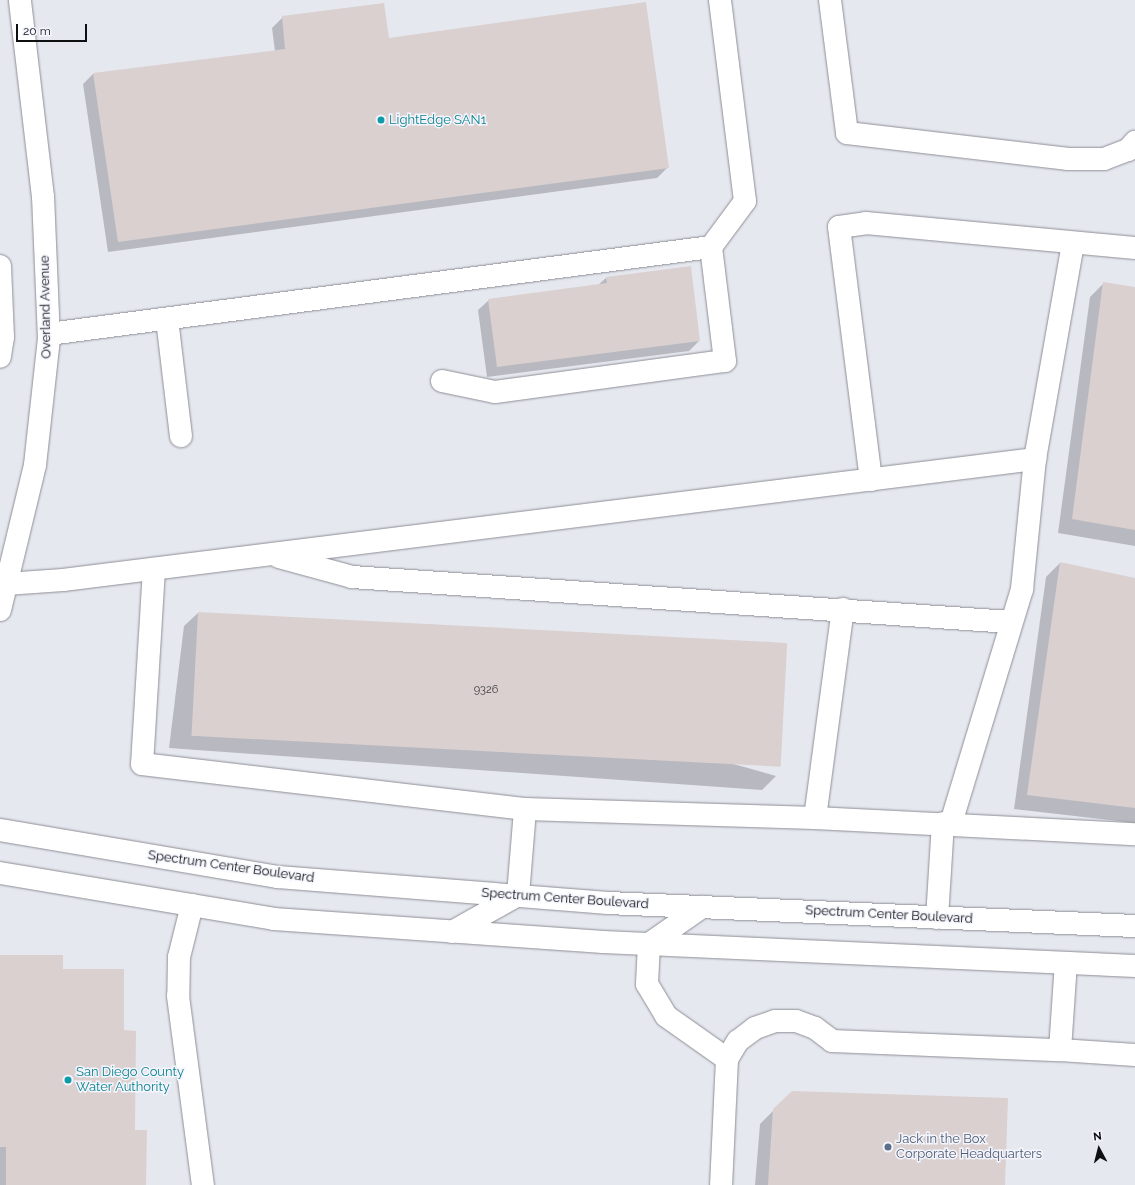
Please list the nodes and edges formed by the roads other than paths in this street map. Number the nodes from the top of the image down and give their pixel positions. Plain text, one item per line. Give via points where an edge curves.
1 (20, 0) edge
2 (720, 0) edge
3 (830, 0) edge
4 (1135, 142) edge
5 (1073, 243) junction
6 (711, 247) junction
7 (1135, 248) edge
8 (0, 266) edge
9 (167, 319) junction
10 (49, 334) junction
11 (0, 357) edge
12 (442, 381) dead end
13 (181, 436) dead end
14 (1034, 459) junction
15 (871, 480) junction
16 (269, 554) junction
17 (154, 569) junction
18 (6, 584) junction
19 (843, 609) junction
20 (0, 610) edge
21 (1012, 622) junction
22 (526, 810) junction
23 (815, 818) junction
24 (947, 823) junction
25 (0, 830) edge
26 (1135, 834) edge
27 (0, 873) edge
28 (518, 896) junction
29 (192, 905) junction
30 (702, 907) junction
31 (937, 918) junction
32 (1135, 926) edge
33 (452, 932) junction
34 (649, 944) junction
35 (1066, 963) junction
36 (1135, 966) edge
37 (1060, 1050) junction
38 (1135, 1055) edge
39 (727, 1059) junction
40 (203, 1185) edge
41 (721, 1185) edge

1 - 10 street, Overland Avenue via 43,197
2 - 6 street via 745,201
3 - 4 street via 847,133 1068,159 1104,159 1128,150
5 - 7 street
5 - 14 street
5 - 15 street via 866,222 839,228
6 - 9 street
6 - 12 street via 724,361 495,392
8 - 11 street via 3,337
9 - 10 street
9 - 13 street
10 - 18 street, Overland Avenue via 35,465
14 - 15 street
14 - 21 street via 1022,589
15 - 16 street
16 - 17 street
16 - 19 street via 352,577
17 - 18 street
17 - 22 street via 142,764
18 - 20 street, Overland Avenue
19 - 21 street
19 - 23 street
21 - 24 street
22 - 23 street
22 - 28 street
23 - 24 street
24 - 26 street
24 - 31 street
25 - 28 street, Spectrum Center Boulevard via 278,877
27 - 29 street
28 - 30 street, Spectrum Center Boulevard
28 - 33 street
29 - 33 street via 274,919
29 - 40 street via 179,957 178,996
30 - 31 street, Spectrum Center Boulevard
30 - 34 street
31 - 32 street, Spectrum Center Boulevard
33 - 34 street
34 - 35 street
34 - 39 street via 647,984 666,1016
35 - 36 street
35 - 37 street
37 - 38 street
37 - 39 street via 832,1041 816,1028 796,1021 775,1021 755,1028 738,1041
39 - 41 street

